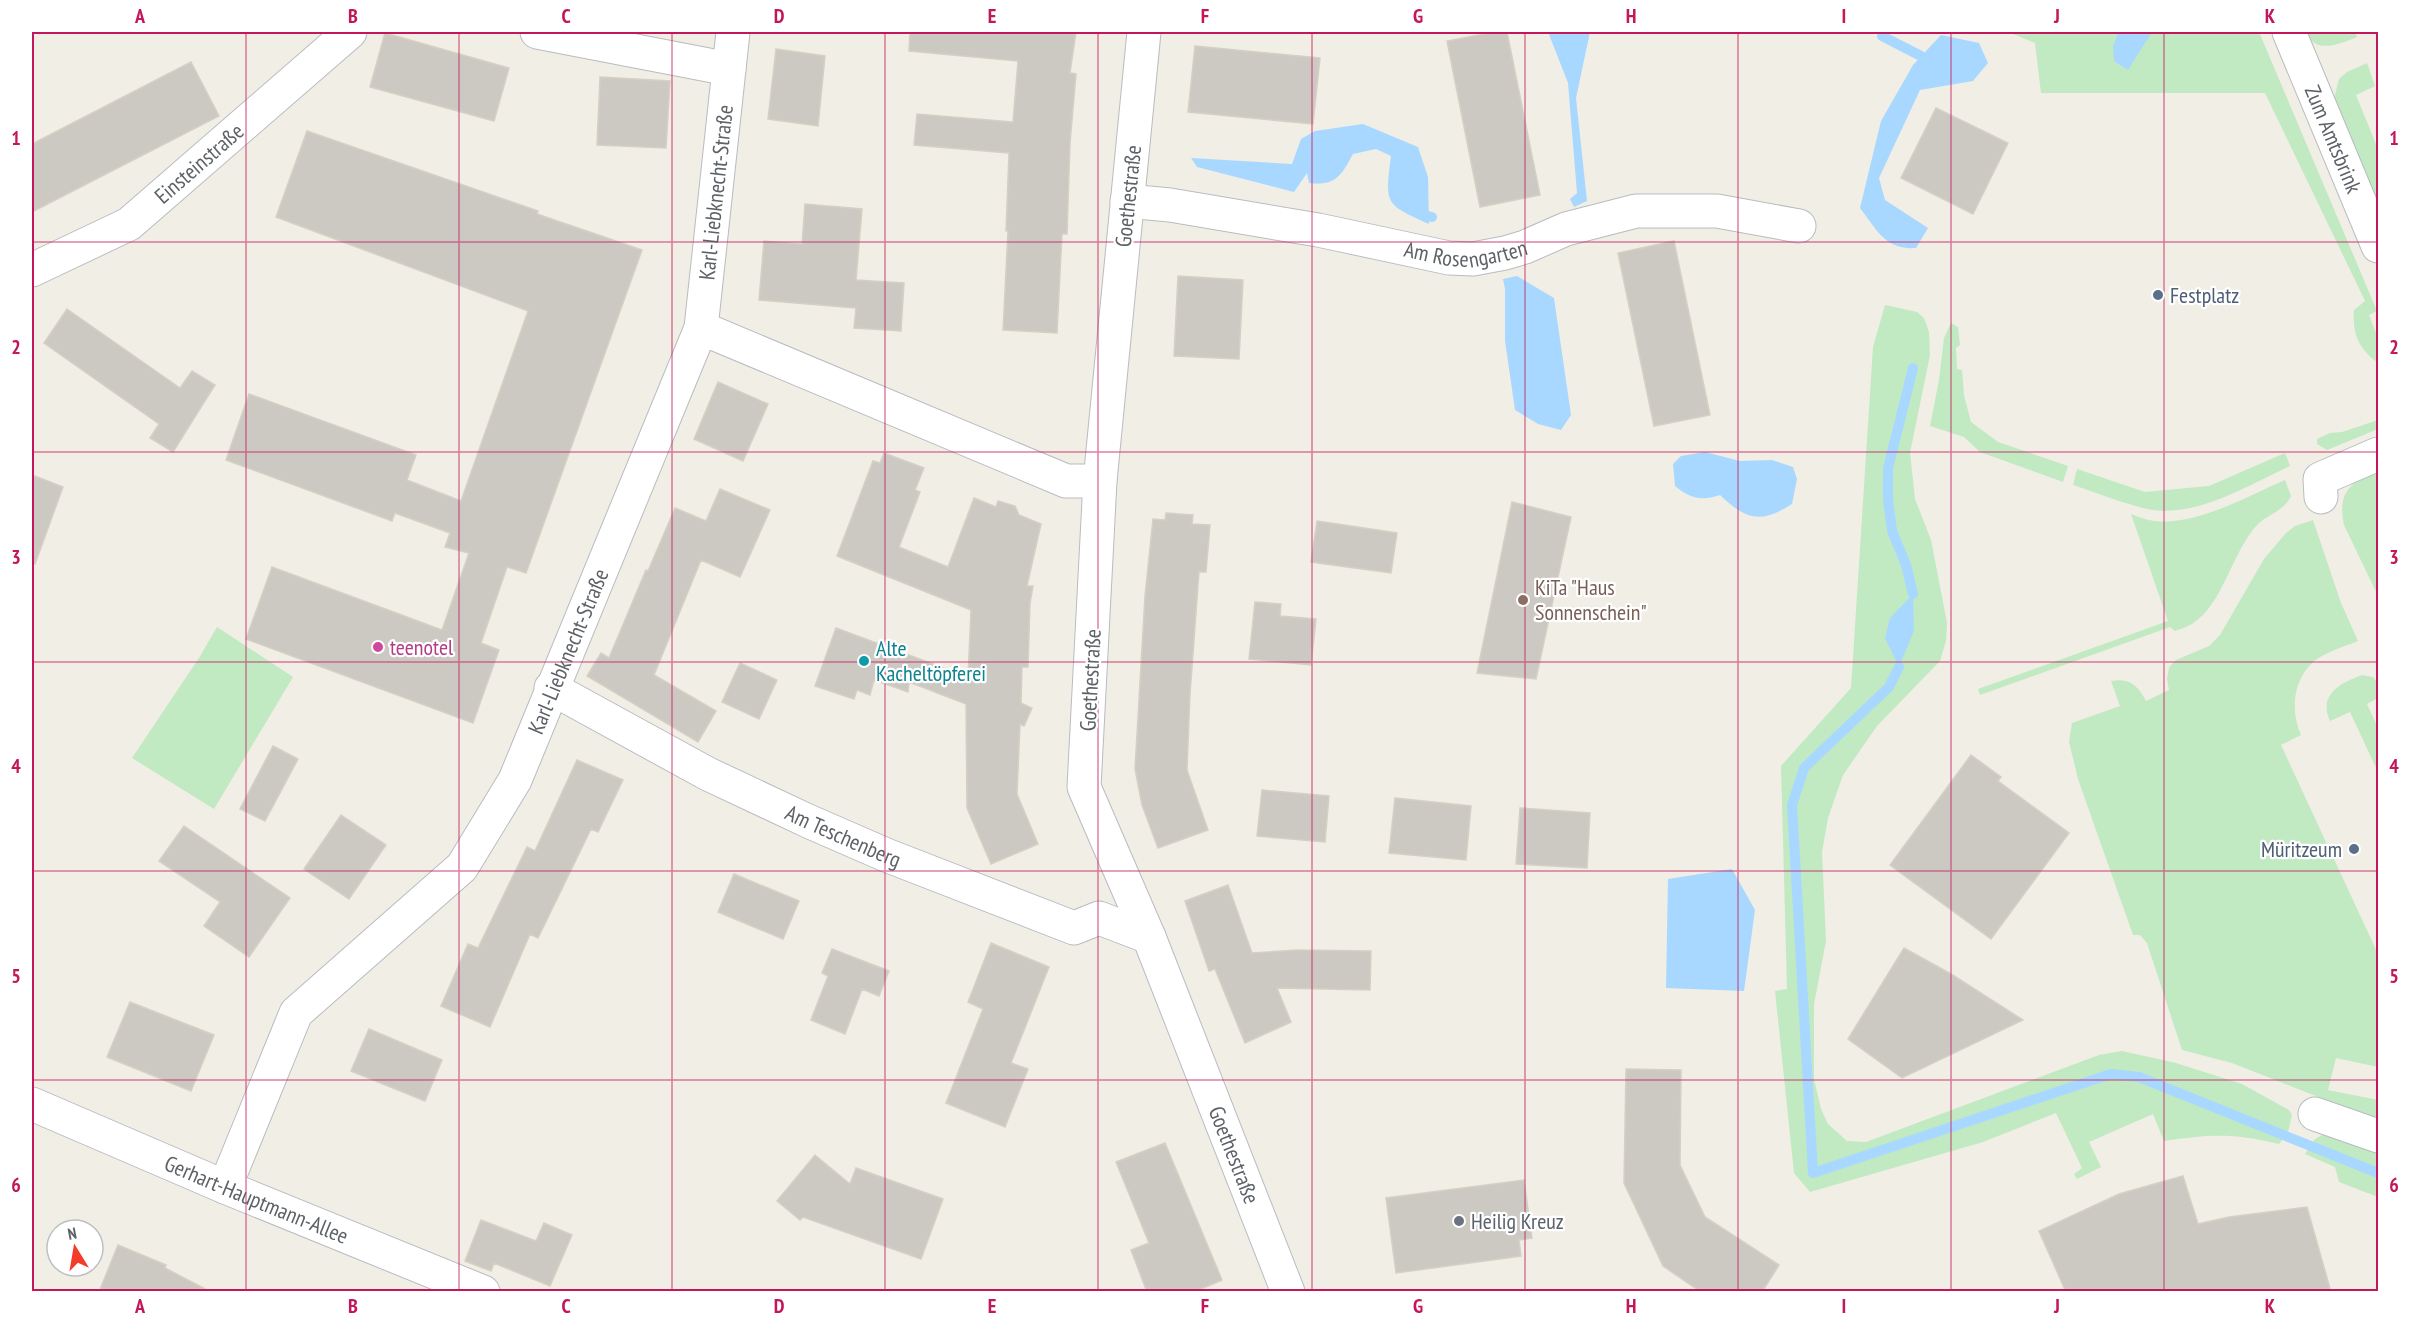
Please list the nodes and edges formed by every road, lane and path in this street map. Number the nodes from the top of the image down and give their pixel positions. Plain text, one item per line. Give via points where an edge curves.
1 (350, 32) edge
2 (537, 32) edge
3 (733, 32) edge
4 (1144, 32) edge
5 (2289, 32) edge
6 (729, 69) junction
7 (1127, 201) junction
8 (1800, 226) dead end
9 (2379, 246) edge
10 (32, 270) edge
11 (701, 328) junction
12 (2379, 454) edge
13 (1100, 481) junction
14 (2321, 497) dead end
15 (551, 688) junction
16 (1149, 936) junction
17 (32, 1104) edge
18 (2315, 1114) dead end
19 (2379, 1136) edge
20 (225, 1187) junction
21 (483, 1292) edge
22 (1288, 1292) edge

1 - 10 street, Einsteinstraße via 129,224
2 - 6 street
3 - 6 street, Karl-Liebknecht-Straße
4 - 7 street, Goethestraße
5 - 9 street, Zum Amtsbrink
6 - 11 street, Karl-Liebknecht-Straße
7 - 8 street, Am Rosengarten via 1170,205 1318,230 1449,258 1473,259 1505,253 1566,229 1636,211 1717,211
7 - 13 street, Goethestraße
11 - 13 street via 1066,481
11 - 15 street, Karl-Liebknecht-Straße
12 - 14 street via 2320,479
13 - 16 street, Goethestraße via 1084,787
15 - 16 street, Am Teschenberg via 708,774 886,855 1074,928 1099,918
15 - 20 street, Karl-Liebknecht-Straße via 515,780 462,867 296,1012
16 - 22 street, Goethestraße
17 - 20 street, Gerhart-Hauptmann-Allee
18 - 19 street
20 - 21 street, Gerhart-Hauptmann-Allee

